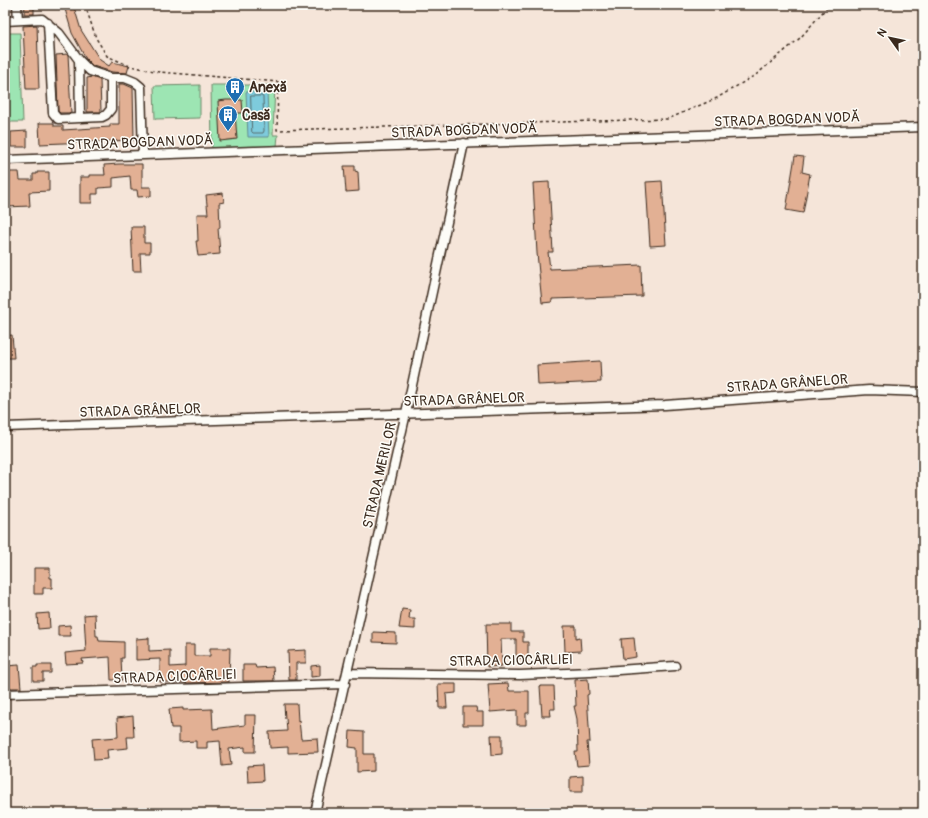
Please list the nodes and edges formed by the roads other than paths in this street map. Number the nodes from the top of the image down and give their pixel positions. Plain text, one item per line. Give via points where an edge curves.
1 (17, 5) edge
2 (18, 20) junction
3 (5, 21) edge
4 (48, 23) junction
5 (79, 60) junction
6 (111, 78) junction
7 (80, 117) junction
8 (923, 127) edge
9 (464, 143) junction
10 (143, 155) junction
11 (5, 160) edge
12 (923, 392) edge
13 (406, 413) junction
14 (5, 427) edge
15 (675, 666) dead end
16 (348, 673) junction
17 (345, 684) junction
18 (5, 694) edge
19 (315, 813) edge

1 - 2 street
2 - 3 street
2 - 4 street via 42,19
4 - 5 street via 59,33
4 - 7 street via 53,113 61,120
5 - 6 street via 90,71
5 - 7 street
6 - 7 street via 108,112 102,117
6 - 10 street via 125,78 141,87
8 - 9 street, STRADA BOGDAN VODĂ
9 - 10 street, STRADA BOGDAN VODĂ
9 - 13 street, STRADA MERILOR
10 - 11 street, STRADA BOGDAN VODĂ
12 - 13 street, STRADA GRÂNELOR via 870,390 665,405
13 - 14 street, STRADA GRÂNELOR
13 - 16 street, STRADA MERILOR
15 - 16 street, STRADA CIOCÂRLIEI via 520,674
16 - 17 street, STRADA MERILOR
17 - 18 street, STRADA CIOCÂRLIEI
17 - 19 street, STRADA MERILOR

